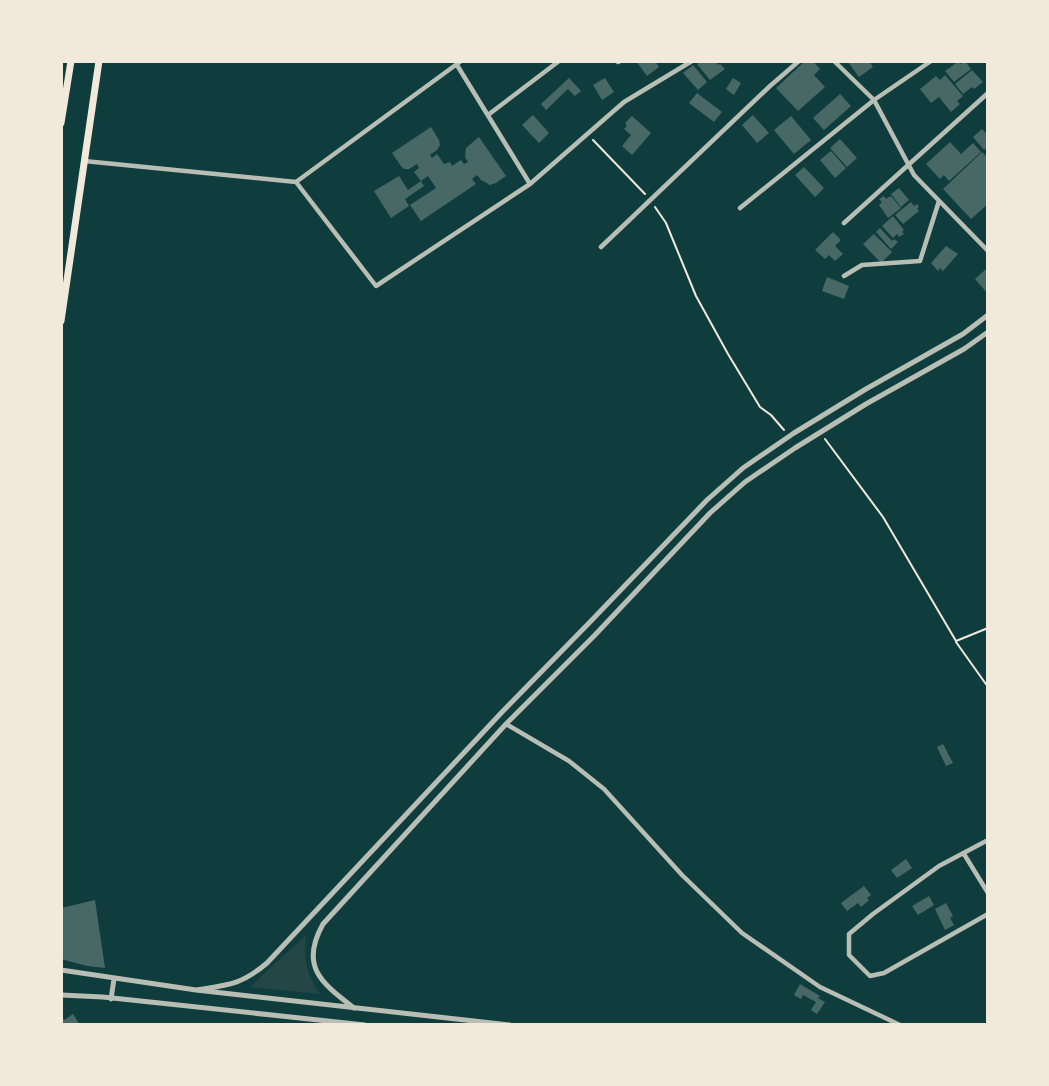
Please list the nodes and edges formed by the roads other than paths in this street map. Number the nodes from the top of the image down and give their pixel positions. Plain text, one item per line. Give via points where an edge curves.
1 (71, 61) edge
2 (99, 61) edge
3 (559, 61) edge
4 (692, 61) edge
5 (799, 61) edge
6 (834, 61) edge
7 (931, 61) edge
8 (459, 63) edge
9 (988, 93) edge
10 (874, 100) junction
11 (488, 116) junction
12 (61, 122) edge
13 (84, 161) junction
14 (909, 164) junction
15 (296, 182) junction
16 (530, 184) junction
17 (939, 201) junction
18 (740, 208) dead end
19 (844, 223) dead end
20 (601, 247) dead end
21 (988, 251) edge
22 (844, 276) dead end
23 (988, 315) edge
24 (61, 321) edge
25 (988, 332) edge
26 (636, 573) junction
27 (645, 580) junction
28 (506, 724) junction
29 (988, 840) edge
30 (964, 854) junction
31 (342, 883) junction
32 (352, 893) junction
33 (988, 893) edge
34 (988, 914) edge
35 (61, 970) edge
36 (114, 979) junction
37 (196, 990) junction
38 (61, 995) edge
39 (111, 999) junction
40 (354, 1007) junction
41 (482, 1023) edge
42 (365, 1025) edge
43 (510, 1025) edge
44 (900, 1025) edge

1 - 12 main road
2 - 13 main road
3 - 11 street
4 - 16 street via 624,102
5 - 20 street
6 - 10 street
7 - 10 street
8 - 11 street
8 - 15 street
9 - 14 street
10 - 14 street
10 - 18 street
11 - 16 street
13 - 15 street
13 - 24 main road
14 - 17 street
14 - 19 street
15 - 16 street via 376,286
17 - 21 street
17 - 22 street via 919,261 862,265
23 - 26 street via 743,468
25 - 27 street via 746,482
26 - 27 street
26 - 31 street
27 - 28 street
28 - 32 street
28 - 44 street via 569,761 604,789 742,933 820,987
29 - 30 street
30 - 33 street
30 - 34 street via 939,866 849,934 849,955 870,976 884,973
31 - 32 street
31 - 37 street via 255,973 239,982
32 - 40 street via 323,924 313,954 315,970 324,984
35 - 36 street
36 - 37 street
36 - 39 street
37 - 40 street
38 - 39 street
39 - 42 street
40 - 41 street
41 - 43 street

